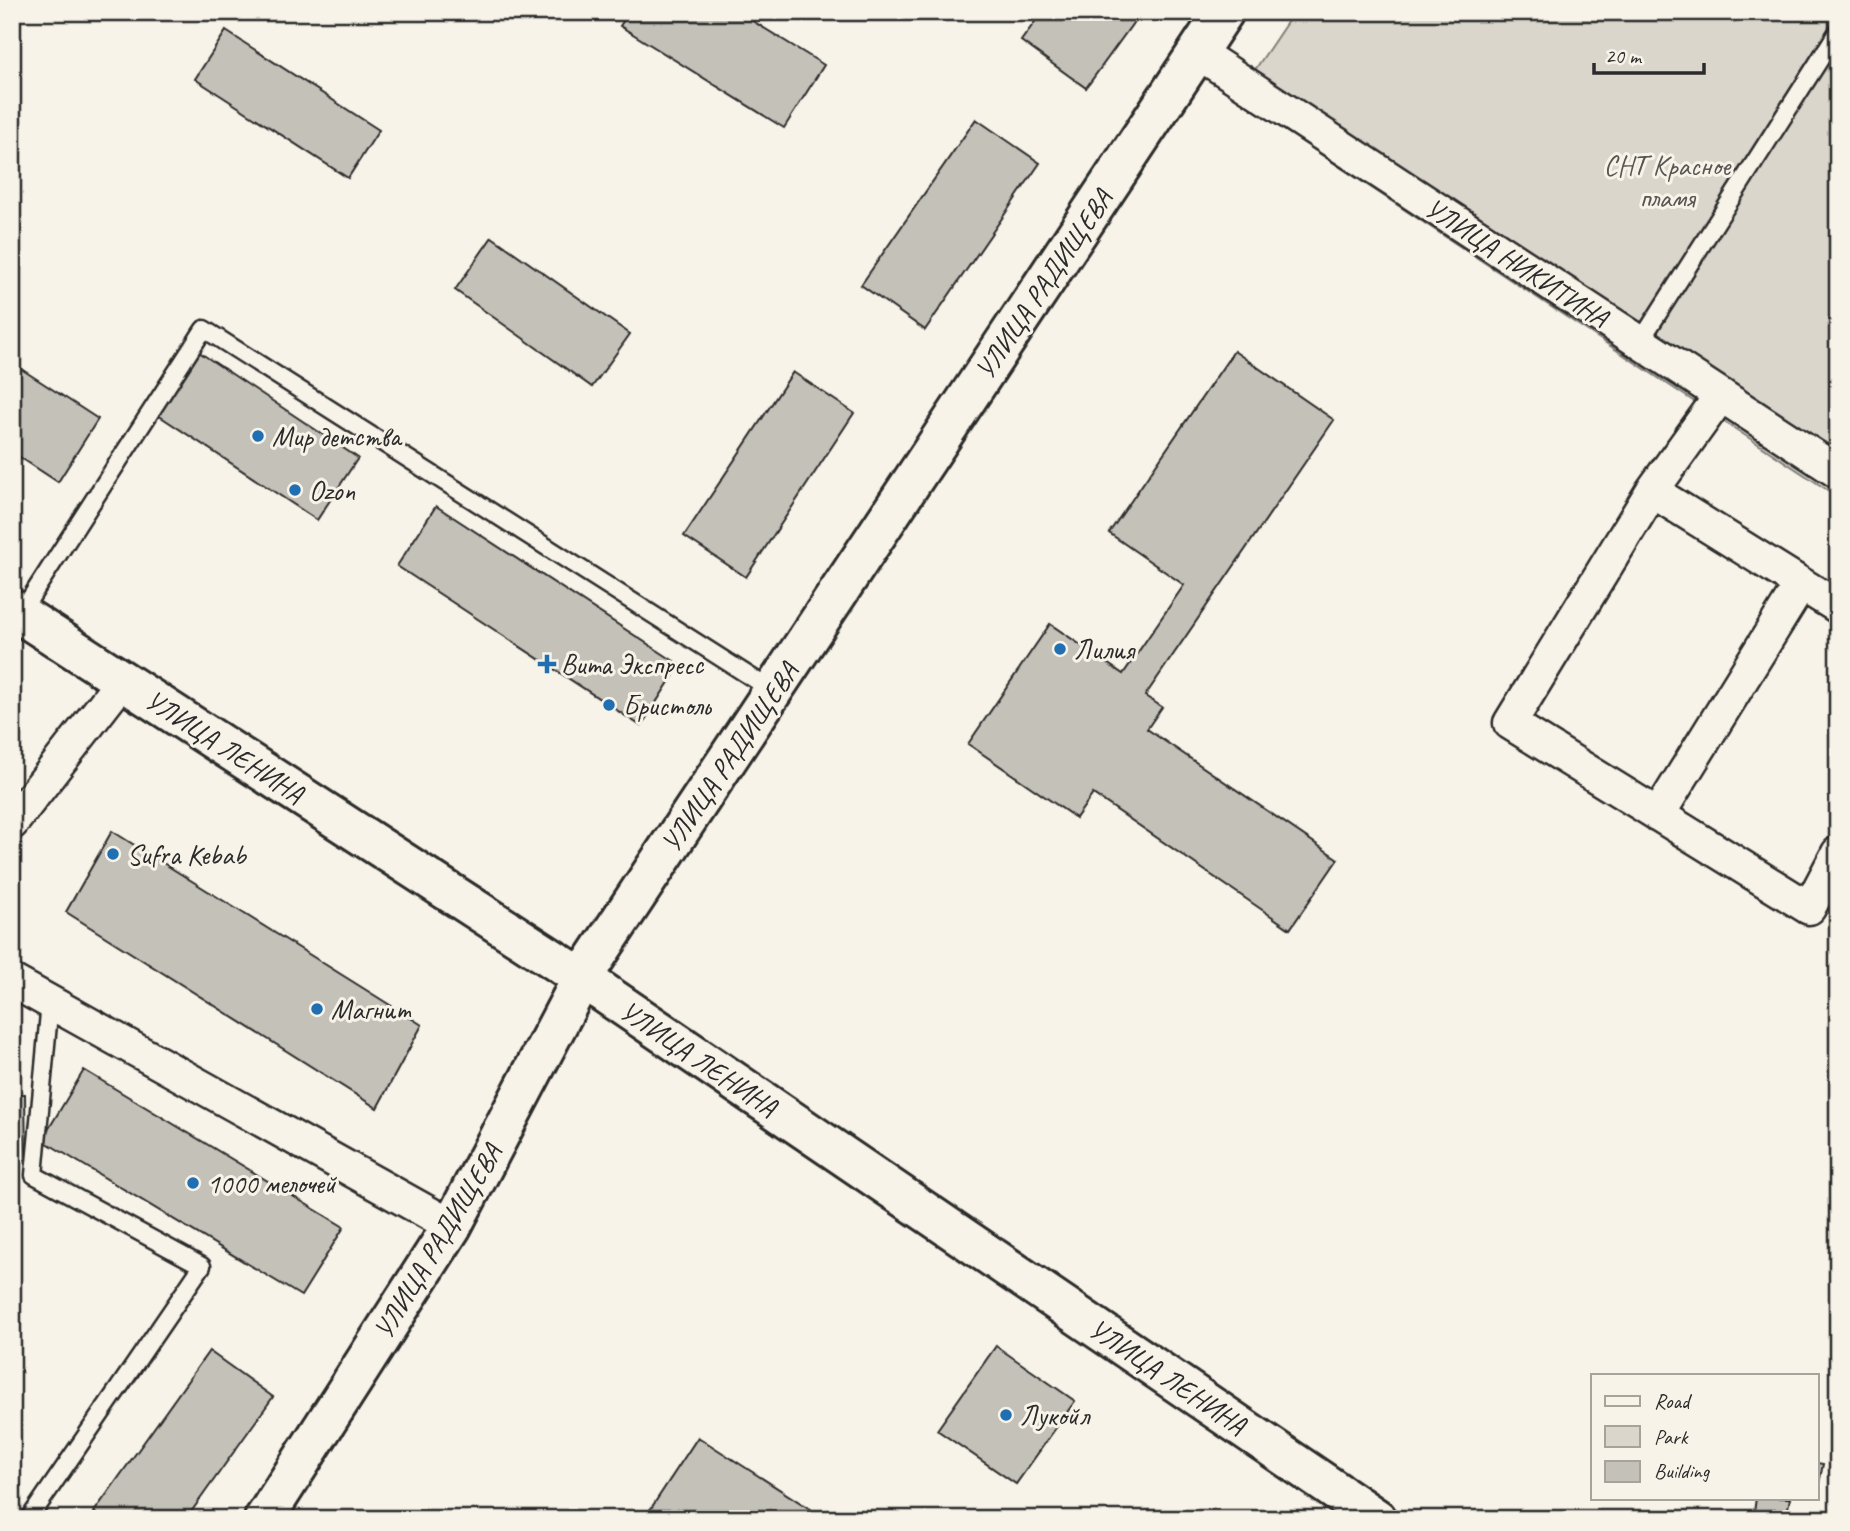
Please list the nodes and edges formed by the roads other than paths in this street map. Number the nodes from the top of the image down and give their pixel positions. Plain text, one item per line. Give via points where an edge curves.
1 (1224, 12) edge
2 (1838, 31) edge
3 (1197, 52) junction
4 (1640, 342) junction
5 (1721, 396) junction
6 (1838, 472) edge
7 (1651, 491) junction
8 (1801, 584) junction
9 (1838, 607) edge
10 (16, 611) edge
11 (123, 680) junction
12 (773, 691) junction
13 (1658, 815) junction
14 (12, 823) edge
15 (1838, 853) edge
16 (582, 978) junction
17 (12, 981) edge
18 (50, 1002) junction
19 (452, 1226) junction
20 (1363, 1515) edge
21 (29, 1519) edge
22 (264, 1519) edge

1 - 3 main road, УЛИЦА РАДИЩЕВА
2 - 4 lane
3 - 4 street, УЛИЦА НИКИТИНА
3 - 12 main road, УЛИЦА РАДИЩЕВА
4 - 5 street, УЛИЦА НИКИТИНА
5 - 6 street, УЛИЦА НИКИТИНА
5 - 7 street
7 - 8 street
7 - 13 street via 1510,723
8 - 9 street
8 - 13 street
10 - 11 main road, УЛИЦА ЛЕНИНА
10 - 12 lane via 204,329
11 - 14 street
11 - 16 main road, УЛИЦА ЛЕНИНА
12 - 16 main road, УЛИЦА РАДИЩЕВА
13 - 15 street via 1809,908
16 - 19 main road, УЛИЦА РАДИЩЕВА
16 - 20 main road, УЛИЦА ЛЕНИНА
17 - 18 street
18 - 19 street
18 - 21 lane via 34,1175 202,1266
19 - 22 main road, УЛИЦА РАДИЩЕВА

